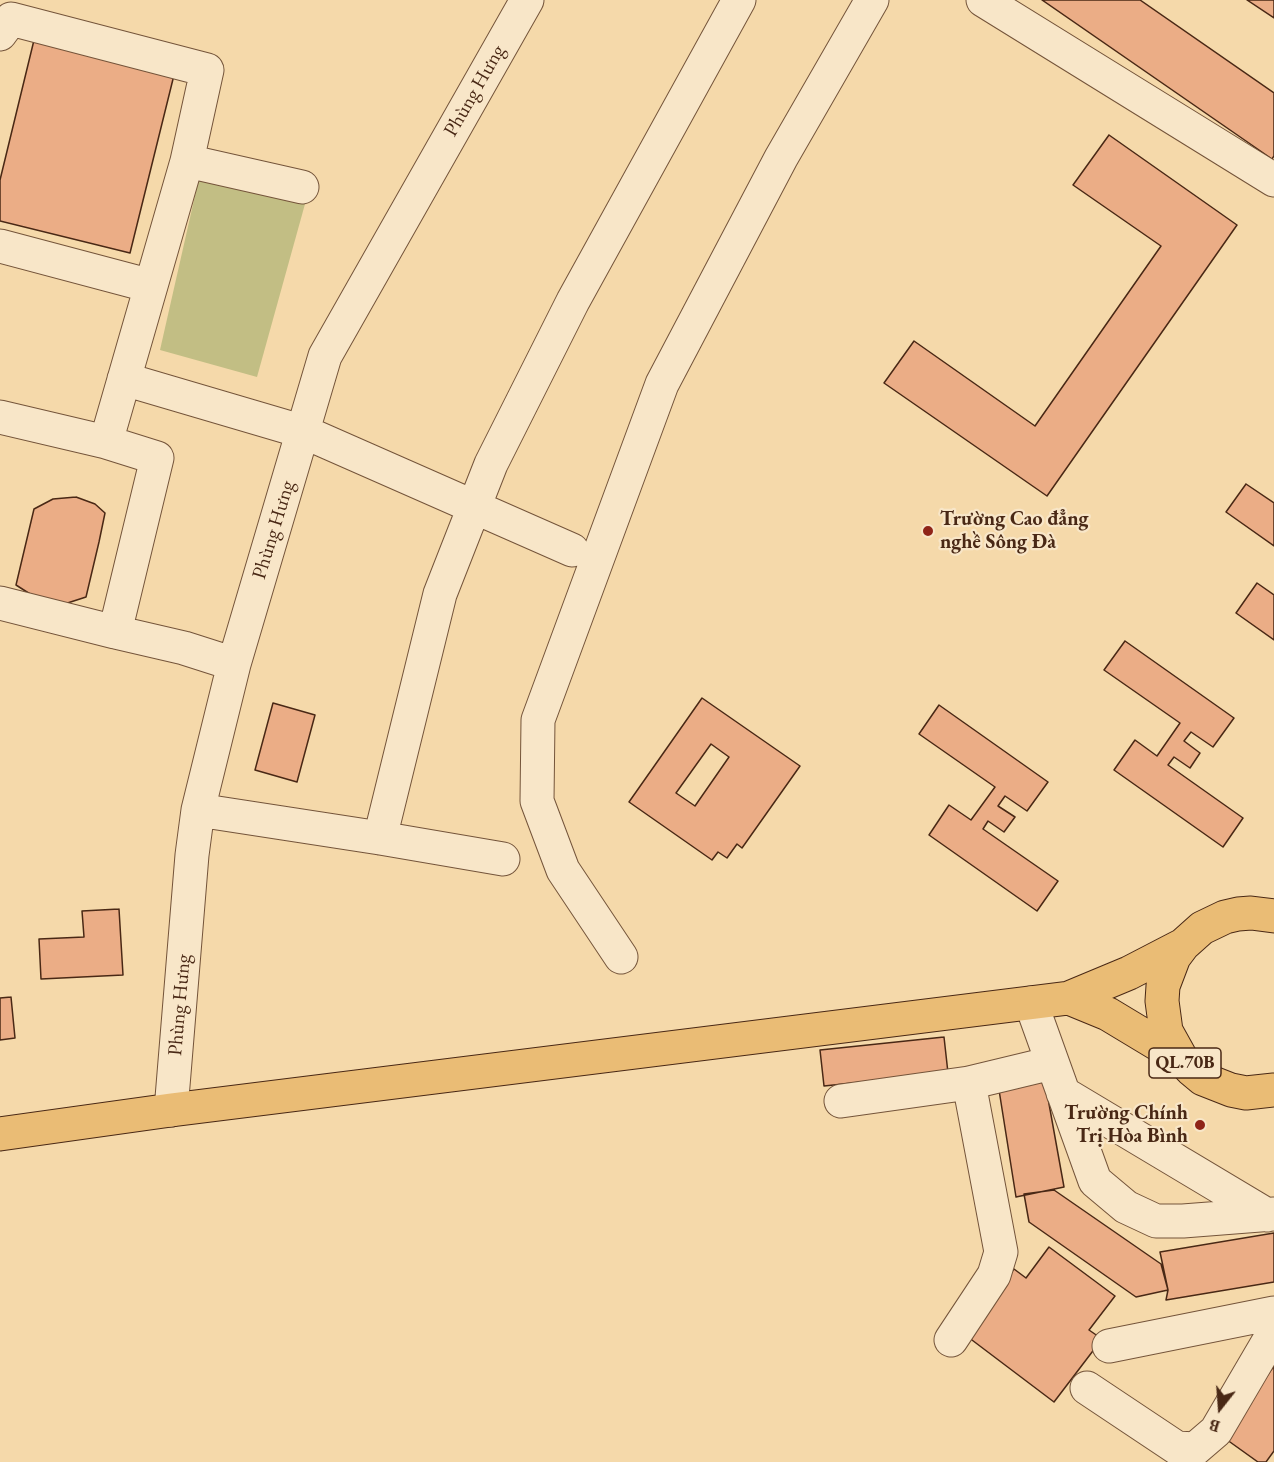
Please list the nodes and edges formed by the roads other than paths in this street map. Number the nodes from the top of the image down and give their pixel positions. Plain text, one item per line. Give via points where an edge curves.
1 (527, 0) edge
2 (739, 0) edge
3 (872, 0) edge
4 (983, 0) edge
5 (0, 34) edge
6 (187, 160) junction
7 (1274, 180) edge
8 (302, 187) dead end
9 (0, 246) edge
10 (151, 286) junction
11 (124, 379) junction
12 (0, 417) edge
13 (304, 432) junction
14 (106, 442) junction
15 (474, 507) junction
16 (572, 550) dead end
17 (0, 603) edge
18 (115, 632) junction
19 (234, 664) junction
20 (198, 810) junction
21 (380, 838) junction
22 (503, 859) dead end
23 (1266, 910) edge
24 (1183, 945) junction
25 (621, 957) dead end
26 (1069, 998) junction
27 (1031, 1003) junction
28 (1181, 1058) junction
29 (1052, 1063) junction
30 (969, 1083) junction
31 (1265, 1092) edge
32 (1063, 1093) junction
33 (841, 1101) dead end
34 (171, 1110) junction
35 (0, 1134) edge
36 (1270, 1214) edge
37 (1274, 1313) edge
38 (1274, 1332) edge
39 (951, 1340) dead end
40 (1109, 1346) dead end
41 (1087, 1388) dead end

1 - 13 street, Phùng Hưng via 325,356
2 - 15 street via 573,301 491,464
3 - 25 street via 782,158 662,384 538,720 537,801 563,870
4 - 7 street
5 - 6 street via 11,19 207,70
6 - 8 street
6 - 10 street
9 - 10 street
10 - 11 street
11 - 13 street
11 - 14 street
12 - 14 street
13 - 15 street
13 - 19 street, Phùng Hưng
14 - 18 street via 157,458
15 - 16 street
15 - 21 street via 440,594
17 - 18 street
18 - 19 street
19 - 20 street, Phùng Hưng
20 - 21 street
20 - 34 street, Phùng Hưng
21 - 22 street
23 - 24 main road, QL.70B via 1213,922
24 - 26 main road
24 - 28 main road, QL.70B via 1167,971 1162,1001 1166,1031
26 - 27 main road
26 - 28 main road via 1108,1014
27 - 29 street
27 - 34 main road
28 - 31 main road, QL.70B via 1203,1078 1231,1090
29 - 30 street
29 - 32 street
30 - 33 street
30 - 39 street via 1001,1252 994,1275
32 - 36 street
32 - 36 street via 1095,1181 1126,1207 1156,1221
34 - 35 main road
37 - 40 street
38 - 41 street via 1216,1431 1195,1449 1177,1448

